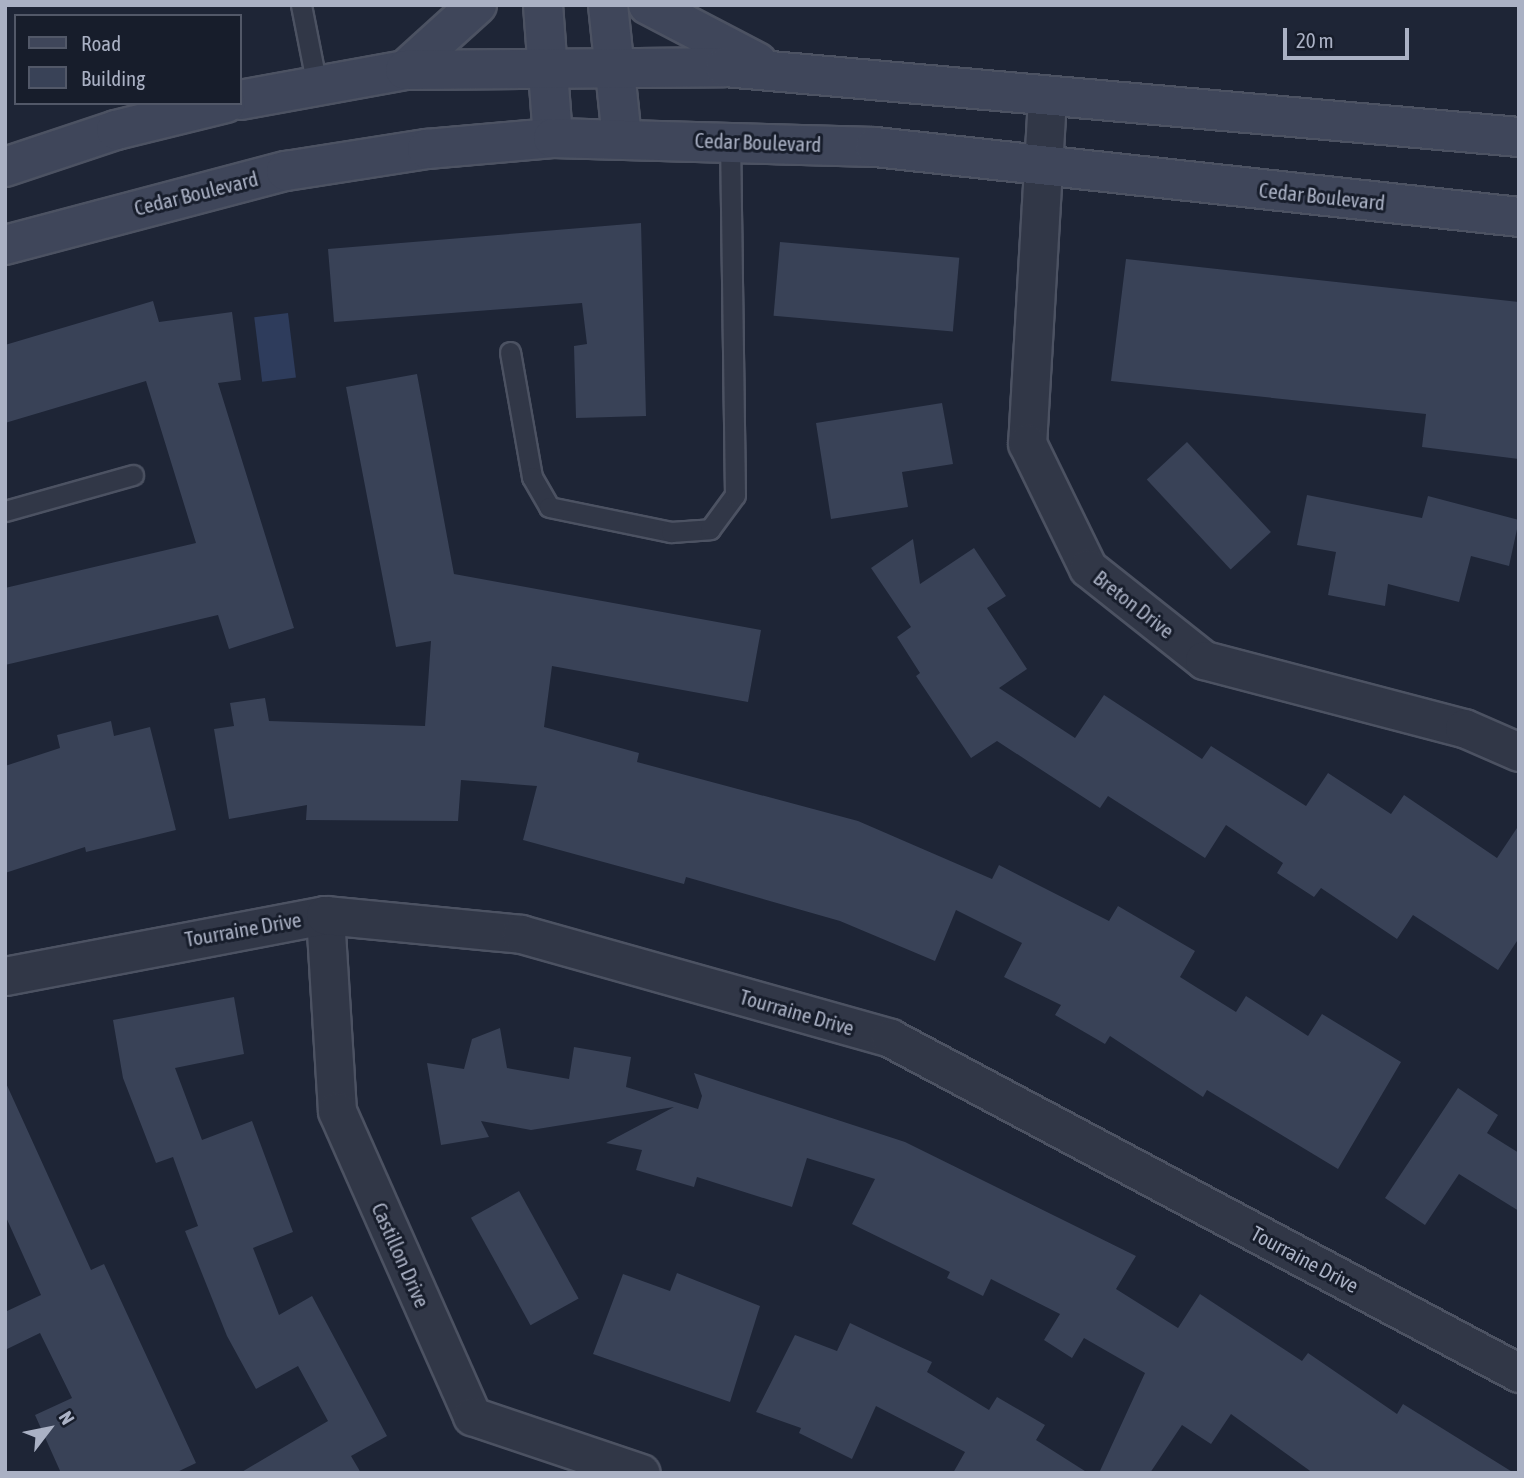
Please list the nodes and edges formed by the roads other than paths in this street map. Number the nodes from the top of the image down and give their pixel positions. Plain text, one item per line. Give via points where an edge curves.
1 (301, 5) edge
2 (477, 5) edge
3 (544, 5) edge
4 (608, 5) edge
5 (648, 5) edge
6 (613, 68) junction
7 (549, 69) junction
8 (405, 71) junction
9 (779, 71) junction
10 (317, 86) junction
11 (1048, 98) junction
12 (242, 100) edge
13 (218, 105) edge
14 (1519, 137) edge
15 (553, 138) junction
16 (622, 138) junction
17 (730, 141) junction
18 (1044, 165) junction
19 (5, 167) edge
20 (1519, 217) edge
21 (5, 245) edge
22 (510, 352) dead end
23 (134, 475) dead end
24 (5, 511) edge
25 (1519, 752) edge
26 (325, 915) junction
27 (5, 976) edge
28 (1519, 1373) edge
29 (641, 1473) edge

1 - 10 lane
2 - 8 street
3 - 7 street
4 - 6 street
5 - 9 street via 708,40
6 - 7 street
6 - 9 street
6 - 16 street
7 - 8 street
7 - 15 street
8 - 10 street
9 - 11 street
10 - 12 street
11 - 14 street
11 - 18 street, Breton Drive
13 - 19 street via 116,130
15 - 16 street, Cedar Boulevard
15 - 21 street, Cedar Boulevard via 427,149 286,172
16 - 17 street, Cedar Boulevard
17 - 18 street, Cedar Boulevard via 875,147
17 - 22 lane via 735,495 709,529 671,532 549,507 532,477
18 - 20 street, Cedar Boulevard
18 - 25 street, Breton Drive via 1027,443 1088,568 1205,660 1464,728
23 - 24 lane
26 - 27 street, Tourraine Drive
26 - 28 street, Tourraine Drive via 521,934 890,1038
26 - 29 street, Castillon Drive via 337,1111 472,1416

